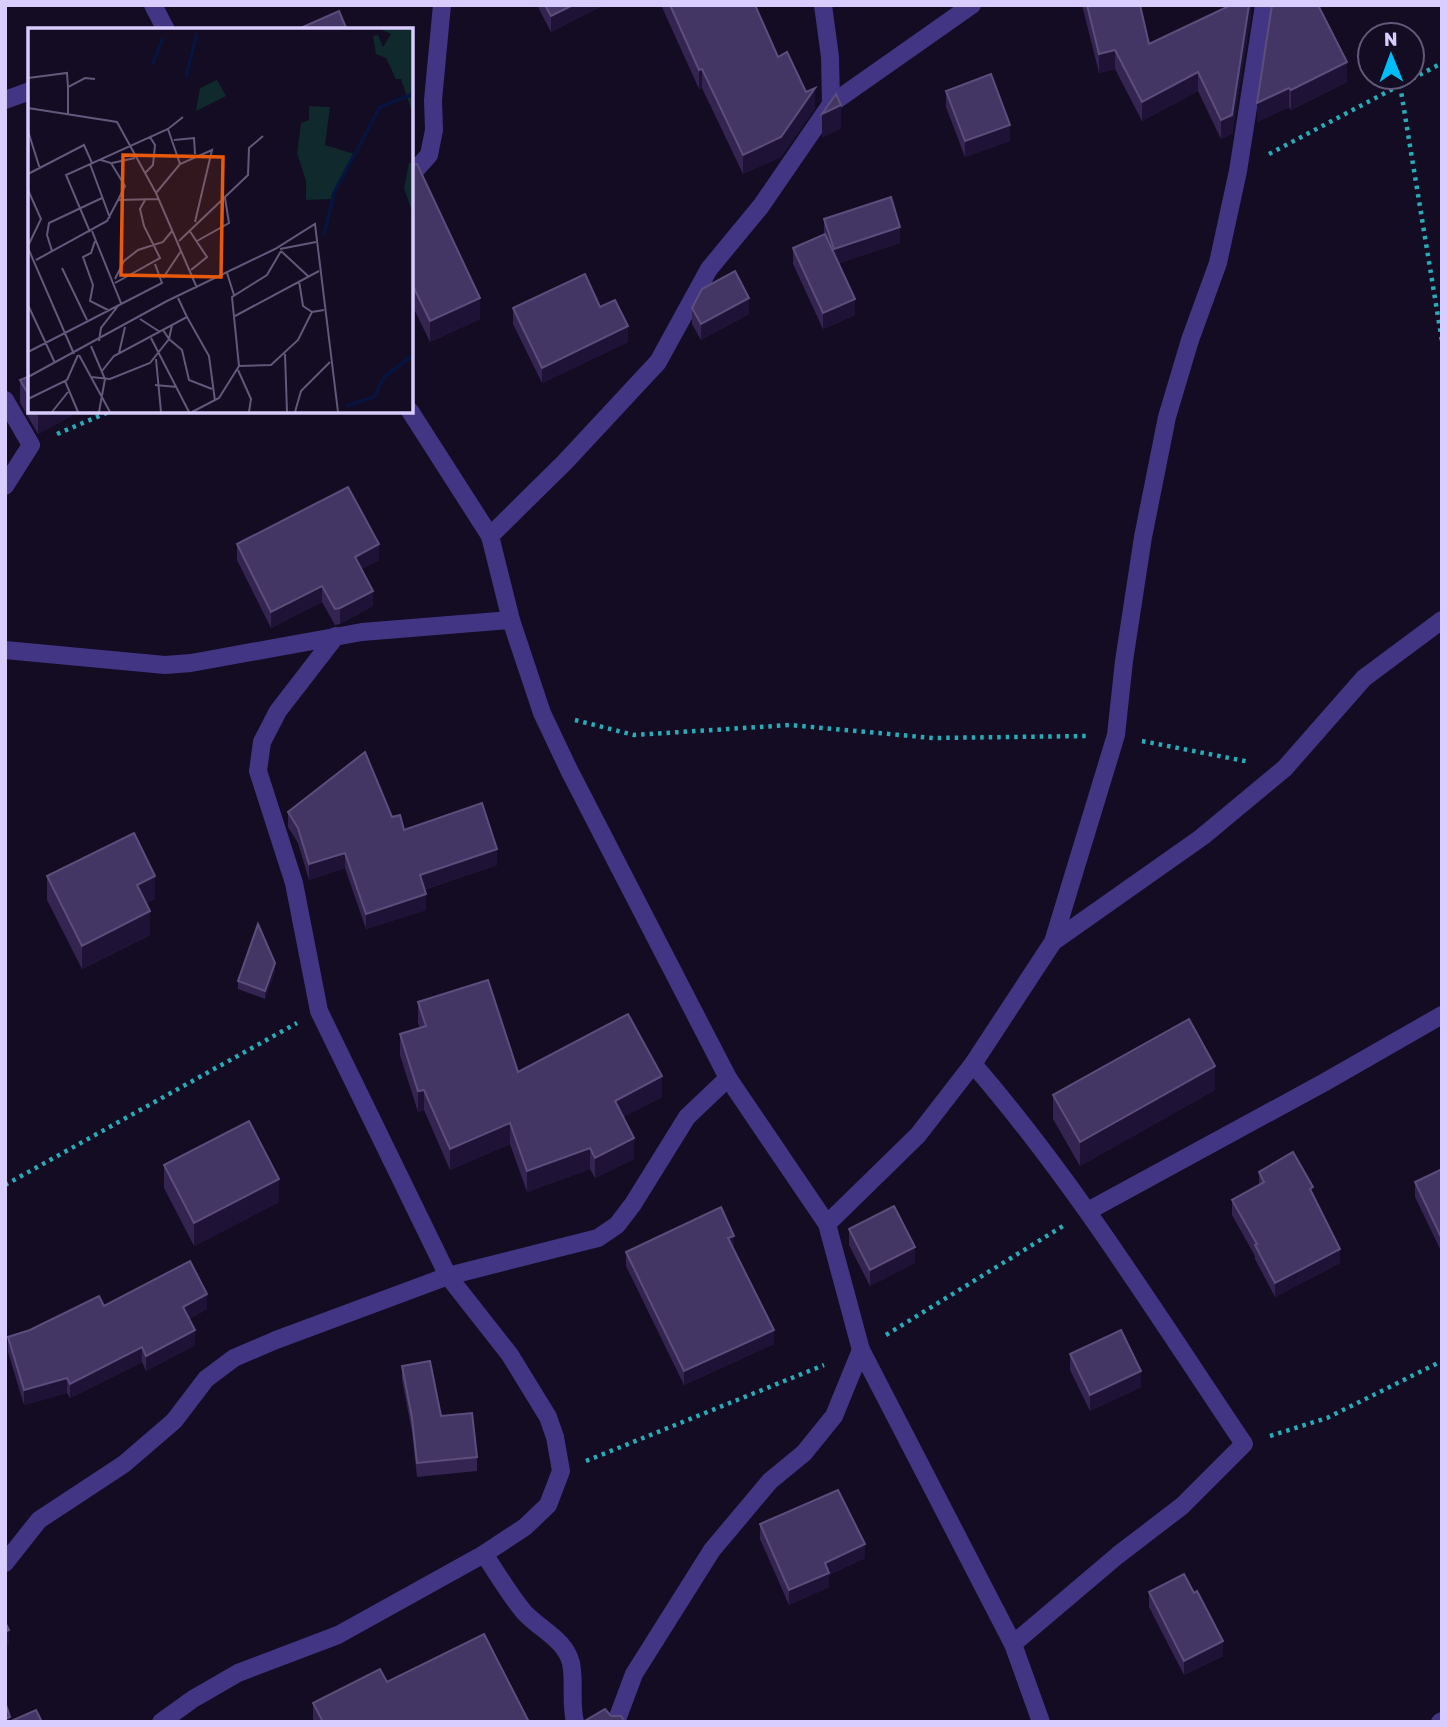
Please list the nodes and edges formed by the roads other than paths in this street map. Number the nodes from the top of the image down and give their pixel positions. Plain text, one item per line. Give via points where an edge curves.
1 (153, 5) edge
2 (442, 5) edge
3 (823, 5) edge
4 (972, 5) edge
5 (1264, 5) edge
6 (165, 28) edge
7 (28, 92) edge
8 (5, 100) edge
9 (831, 104) junction
10 (413, 173) edge
11 (5, 400) edge
12 (411, 413) edge
13 (5, 486) edge
14 (490, 536) junction
15 (511, 620) junction
16 (1442, 620) edge
17 (336, 636) junction
18 (5, 650) edge
19 (1053, 942) junction
20 (1442, 1015) edge
21 (973, 1064) junction
22 (728, 1078) junction
23 (1088, 1211) junction
24 (827, 1224) junction
25 (448, 1276) junction
26 (861, 1350) junction
27 (484, 1554) junction
28 (5, 1563) edge
29 (1013, 1644) junction
30 (161, 1722) edge
31 (575, 1722) edge
32 (616, 1722) edge
33 (1041, 1722) edge

1 - 6 street
2 - 10 street via 434,130 429,155
3 - 9 street
4 - 9 street
5 - 19 street via 1238,171 1218,263 1167,417 1141,551 1116,736
7 - 8 street
9 - 14 street via 761,206 709,269 658,362
11 - 13 street via 31,445
12 - 14 street
14 - 15 street
15 - 17 street
15 - 22 street via 542,713 569,770
16 - 19 street via 1364,678 1285,768 1202,837
17 - 18 street via 165,665
17 - 25 street via 278,711 262,742 258,771 294,883 319,1011
19 - 21 street
20 - 23 street
21 - 23 street via 1020,1118
21 - 24 street via 918,1135
22 - 24 street
22 - 25 street via 687,1117 617,1225 598,1238
23 - 29 street via 1244,1444 1181,1506
24 - 26 street
25 - 27 street via 510,1355 548,1417 561,1471 548,1505
25 - 28 street via 234,1358 206,1379 174,1421 124,1464 39,1520
26 - 29 street
26 - 32 street via 834,1416 804,1453 770,1481 712,1550 634,1674
27 - 30 street via 338,1635 239,1673
27 - 31 street via 525,1613 559,1642 570,1661
29 - 33 street

